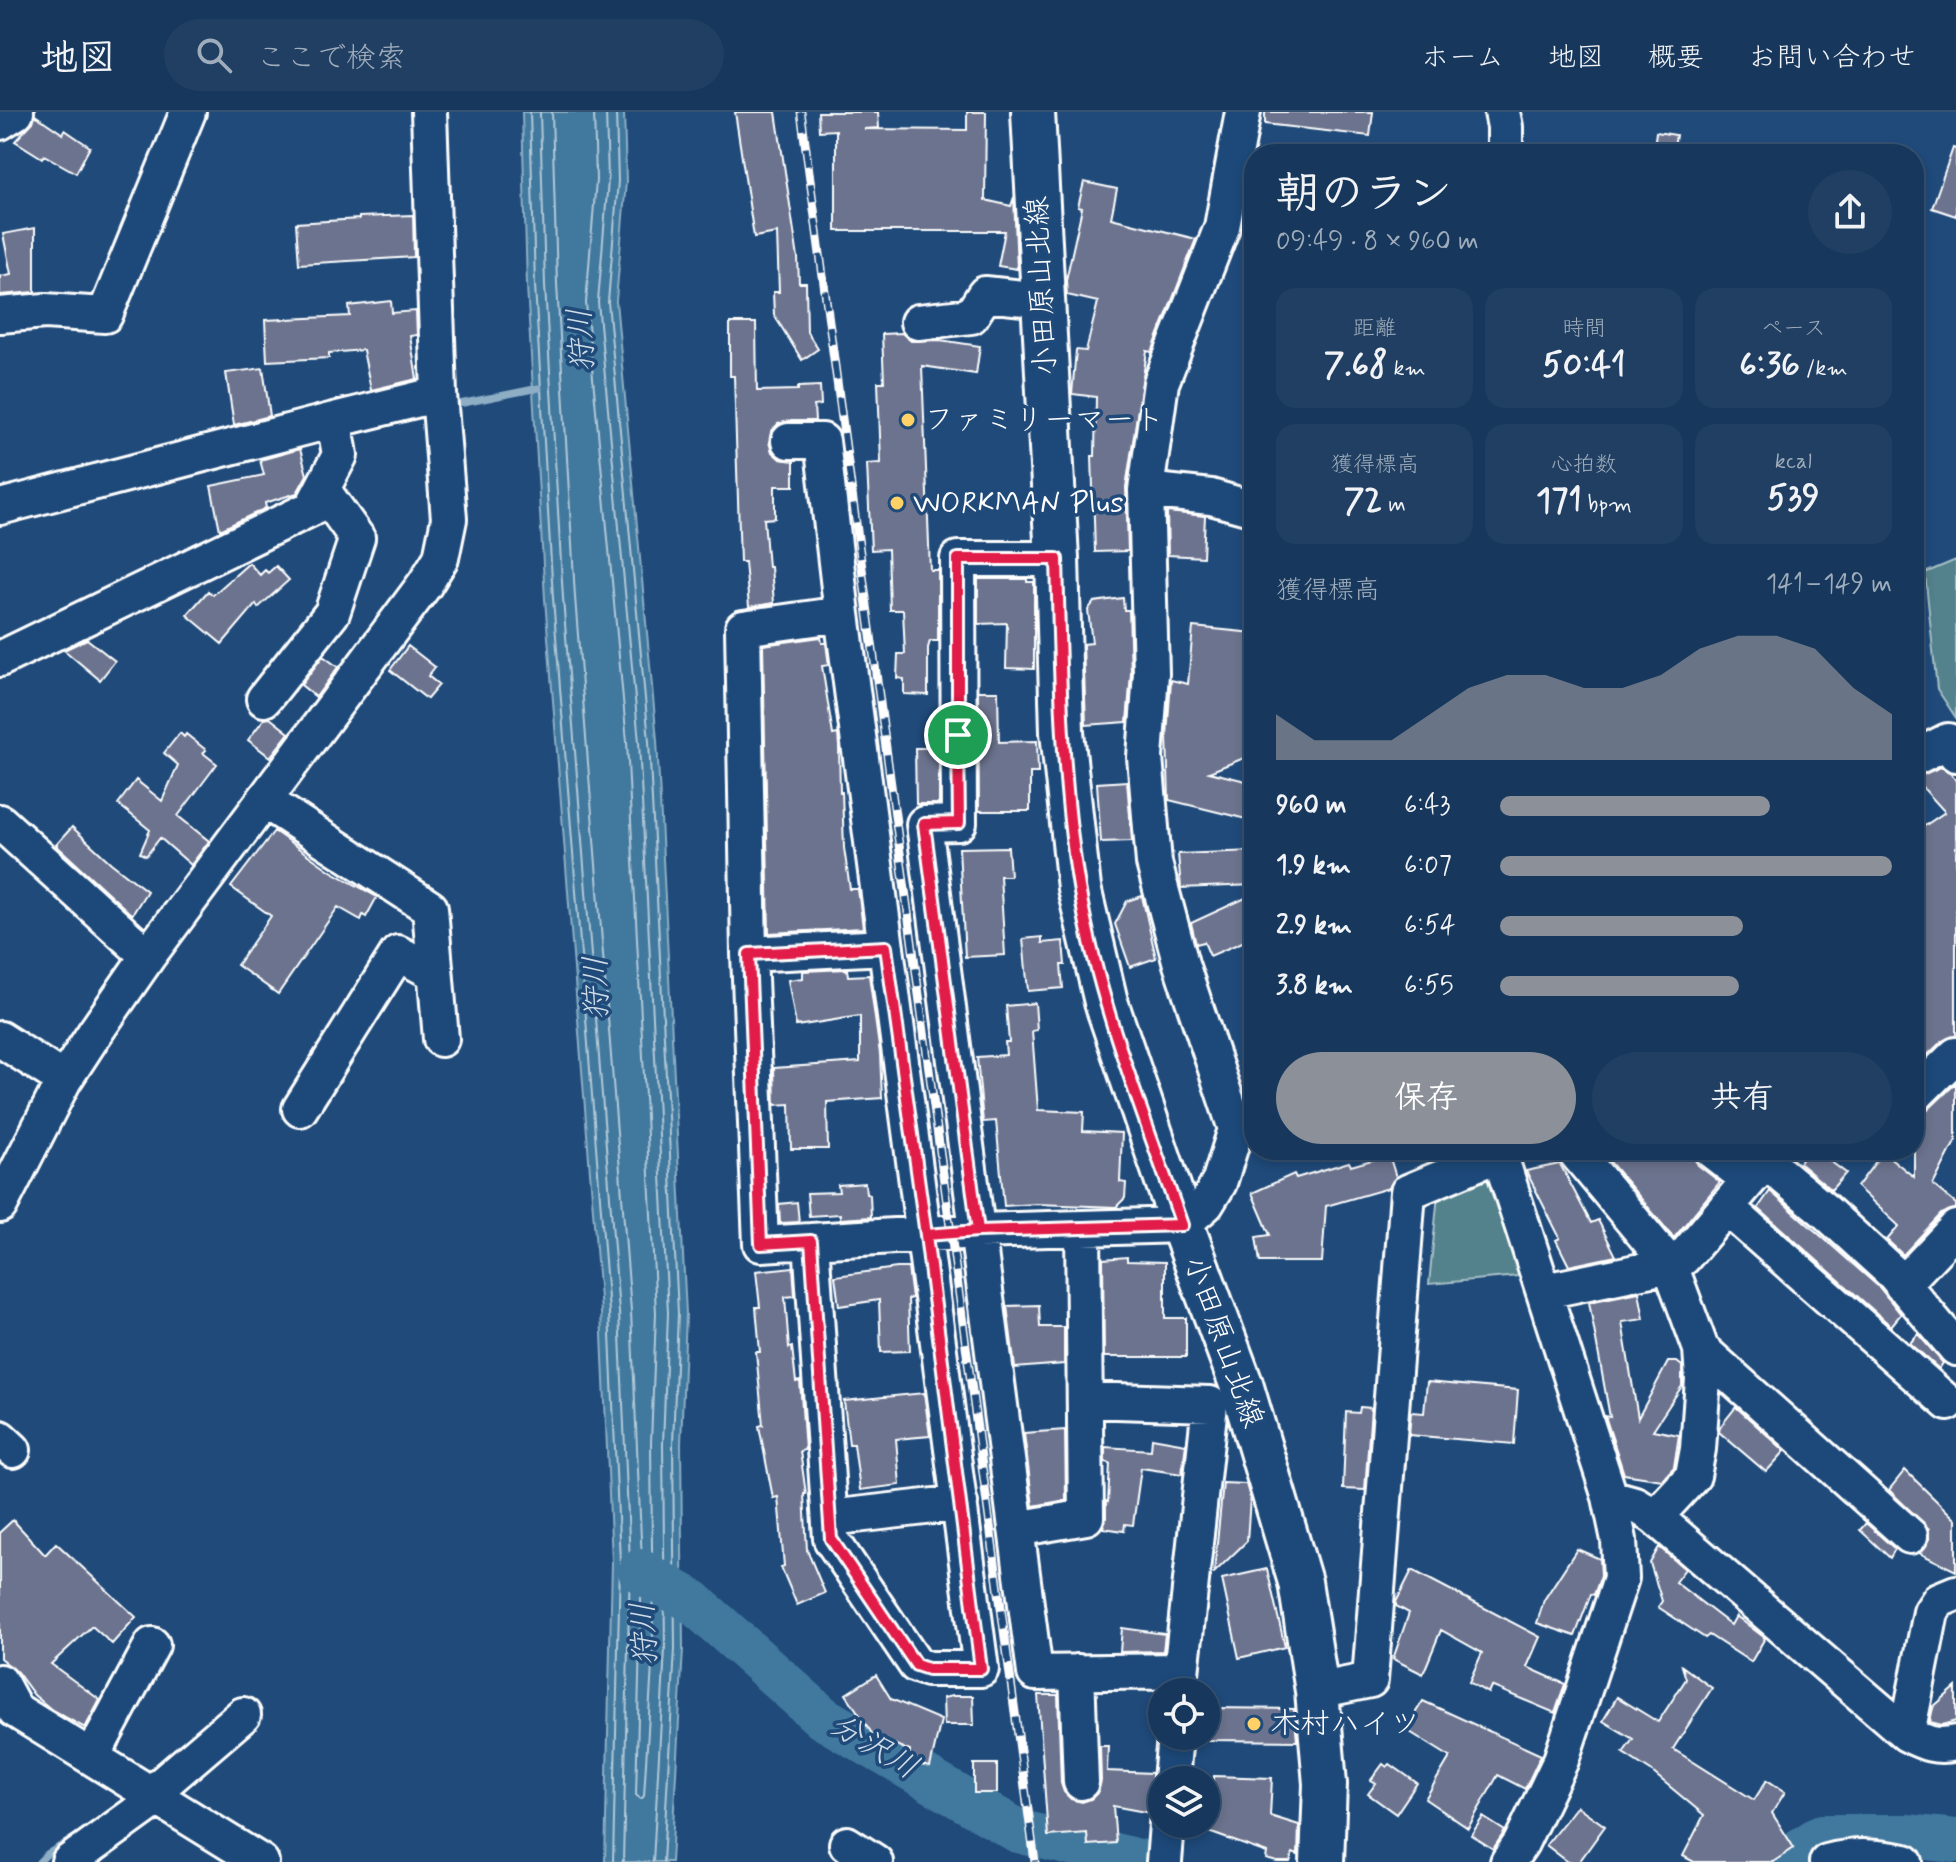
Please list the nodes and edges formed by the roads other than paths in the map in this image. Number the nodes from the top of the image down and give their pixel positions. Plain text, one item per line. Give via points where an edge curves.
1 (16, 112) edge
2 (188, 112) edge
3 (429, 112) edge
4 (1033, 112) edge
5 (1243, 112) edge
6 (1502, 112) edge
7 (0, 122) edge
8 (1505, 144) edge
9 (1043, 300) junction
10 (0, 315) edge
11 (918, 322) dead end
12 (439, 394) junction
13 (334, 420) junction
14 (789, 441) dead end
15 (322, 489) junction
16 (1146, 490) junction
17 (1244, 506) edge
18 (0, 507) edge
19 (1057, 559) junction
20 (842, 614) junction
21 (0, 659) edge
22 (264, 699) dead end
23 (1924, 753) edge
24 (1956, 754) edge
25 (265, 801) junction
26 (0, 822) edge
27 (886, 947) junction
28 (749, 954) junction
29 (148, 956) junction
30 (433, 972) junction
31 (0, 1039) edge
32 (441, 1039) dead end
33 (1956, 1055) edge
34 (64, 1080) junction
35 (1924, 1086) edge
36 (300, 1109) dead end
37 (1480, 1160) edge
38 (1501, 1160) edge
39 (1582, 1160) edge
40 (1763, 1164) edge
41 (0, 1205) edge
42 (1726, 1207) junction
43 (1182, 1225) junction
44 (1083, 1228) junction
45 (1956, 1228) edge
46 (978, 1231) junction
47 (926, 1235) junction
48 (811, 1241) junction
49 (1670, 1265) junction
50 (1902, 1285) junction
51 (1545, 1291) junction
52 (1956, 1348) edge
53 (1701, 1349) junction
54 (1085, 1400) junction
55 (1948, 1403) dead end
56 (1610, 1497) junction
57 (960, 1503) junction
58 (1655, 1517) junction
59 (830, 1518) junction
60 (1016, 1529) junction
61 (1910, 1536) dead end
62 (1956, 1593) edge
63 (152, 1645) dead end
64 (1077, 1672) junction
65 (1180, 1678) edge
66 (1148, 1679) edge
67 (0, 1682) edge
68 (1317, 1691) junction
69 (243, 1715) dead end
70 (1907, 1734) junction
71 (1956, 1743) edge
72 (92, 1757) junction
73 (1081, 1782) dead end
74 (156, 1795) junction
75 (1166, 1838) edge
76 (69, 1862) edge
77 (259, 1862) edge
78 (847, 1862) edge
79 (875, 1862) edge
80 (1164, 1862) edge
81 (1322, 1862) edge
82 (1508, 1862) edge
83 (1827, 1862) edge
84 (1905, 1862) edge

1 - 7 street
2 - 10 street via 105,315
3 - 12 street
4 - 9 main road, 小田原山北線
5 - 16 street via 1222,227 1161,383
6 - 8 street
9 - 11 street via 985,294 971,316
9 - 19 main road, 小田原山北線
12 - 13 street
12 - 25 street via 449,519 441,558
13 - 15 street via 340,455
13 - 18 street
14 - 20 street via 822,441
15 - 21 street via 312,508
15 - 22 street via 357,538 332,613
16 - 17 street
16 - 43 street via 1151,673 1145,757 1154,863 1236,1129 1219,1183 1206,1204
19 - 43 main road, 小田原山北線 via 1062,732 1079,888 1106,1002
19 - 46 street via 958,559 959,823 924,824
20 - 27 street
20 - 28 street via 743,628
23 - 24 street via 1948,741
25 - 29 street
25 - 30 street via 430,908
26 - 29 street
27 - 28 street
27 - 47 street
28 - 48 street via 761,1244
29 - 34 street
30 - 32 street
30 - 36 street via 398,953
31 - 34 street
33 - 35 street
34 - 41 street
37 - 68 street via 1408,1192 1370,1680
38 - 51 street
39 - 49 street
40 - 42 street
40 - 50 street via 1825,1211
42 - 49 street via 1683,1258
42 - 55 street
43 - 44 street
43 - 68 main road, 小田原山北線 via 1241,1384 1300,1582
44 - 46 street
44 - 54 street
45 - 50 street
46 - 47 street
46 - 60 street
47 - 48 street
47 - 57 street
48 - 59 street
49 - 51 street
49 - 53 street
50 - 52 street
51 - 56 street
53 - 58 street via 1693,1476
53 - 61 street
54 - 60 street via 1086,1517
54 - 65 street via 1210,1404
56 - 58 street
56 - 82 street via 1621,1578 1561,1760
57 - 59 street
57 - 59 street via 981,1669 916,1665 831,1539
58 - 70 street
60 - 64 street via 1035,1673
62 - 70 street via 1939,1600 1931,1612
63 - 72 street
64 - 66 street
64 - 73 street
67 - 72 street via 15,1710
68 - 81 main road, 小田原山北線 via 1325,1784
69 - 74 street
70 - 71 street via 1927,1744
72 - 74 street
74 - 76 street
74 - 77 street
75 - 80 street
78 - 79 street via 847,1844
83 - 84 street via 1877,1856

